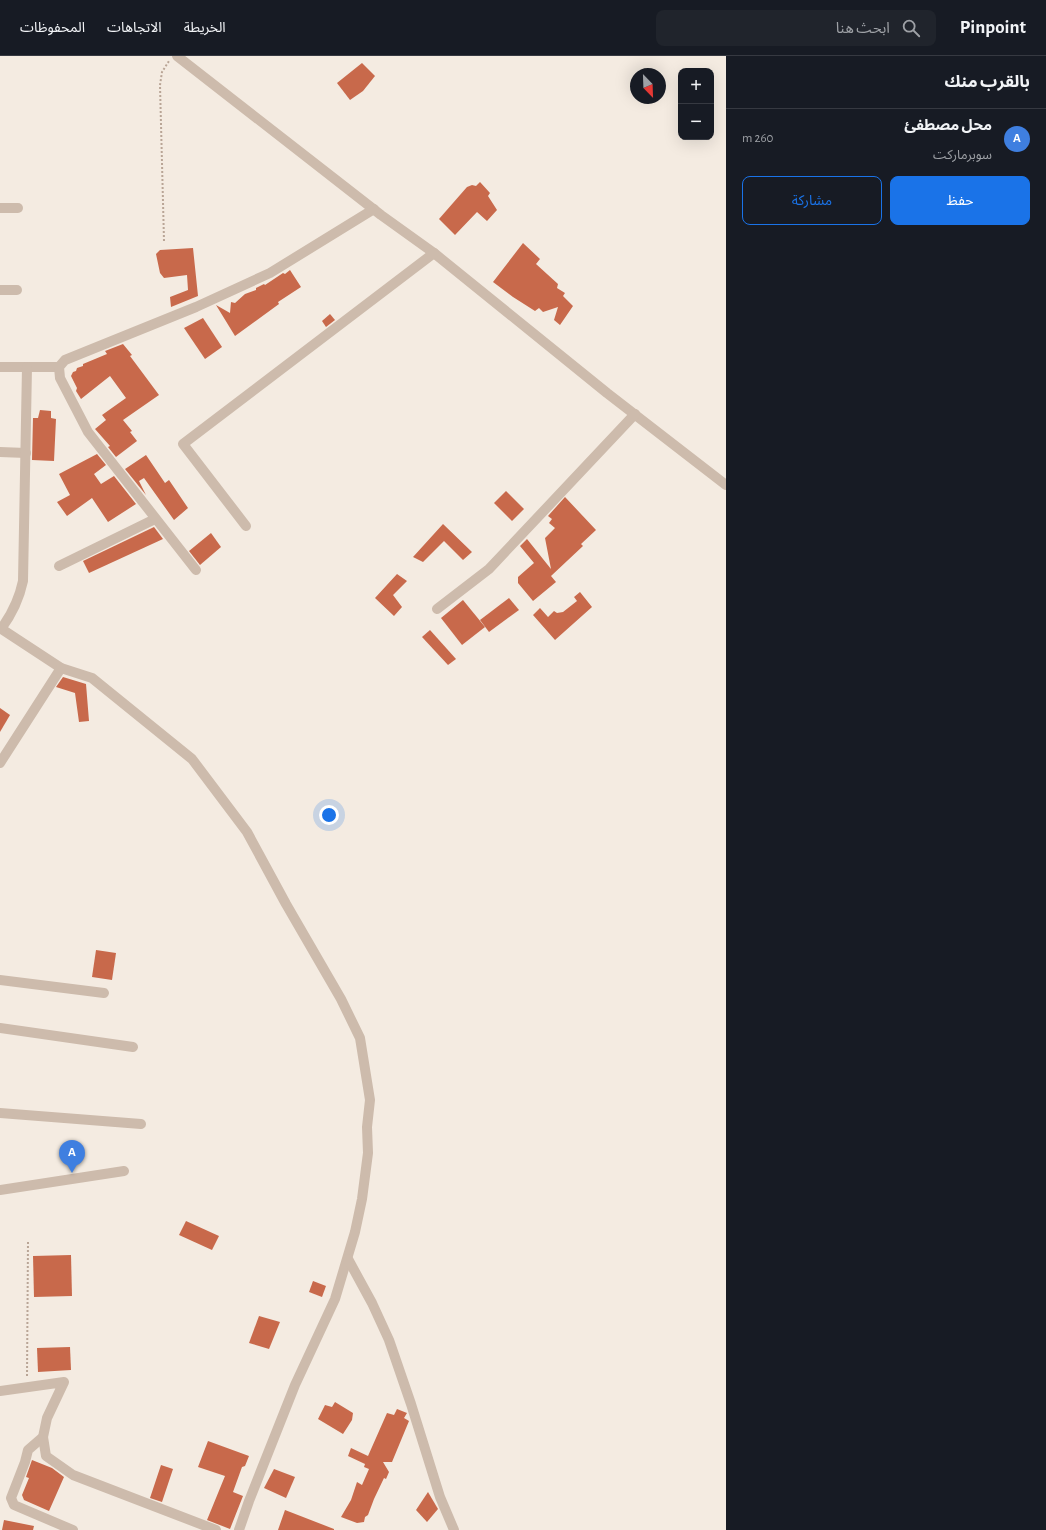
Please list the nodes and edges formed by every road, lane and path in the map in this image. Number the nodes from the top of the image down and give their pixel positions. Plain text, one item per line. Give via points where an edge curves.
1 (172, 56) edge
2 (177, 56) edge
3 (0, 208) edge
4 (18, 208) dead end
5 (374, 209) junction
6 (164, 241) dead end
7 (434, 253) junction
8 (0, 290) edge
9 (17, 290) dead end
10 (0, 367) edge
11 (27, 367) junction
12 (59, 367) junction
13 (634, 414) junction
14 (0, 452) edge
15 (26, 452) junction
16 (726, 485) edge
17 (155, 519) junction
18 (246, 526) dead end
19 (59, 566) dead end
20 (196, 570) dead end
21 (437, 609) dead end
22 (0, 629) edge
23 (61, 668) junction
24 (0, 763) edge
25 (0, 980) edge
26 (104, 993) dead end
27 (0, 1028) edge
28 (133, 1047) dead end
29 (0, 1113) edge
30 (141, 1124) dead end
31 (124, 1171) dead end
32 (0, 1190) edge
33 (28, 1241) dead end
34 (348, 1259) junction
35 (27, 1387) junction
36 (0, 1391) edge
37 (43, 1437) junction
38 (73, 1530) edge
39 (216, 1530) edge
40 (239, 1530) edge
41 (454, 1530) edge

1 - 6 path via 162,72 160,85
2 - 5 street
3 - 4 street
5 - 7 street
5 - 12 street via 270,273 65,360
7 - 13 street
7 - 18 street via 183,444
8 - 9 street
10 - 11 street
11 - 12 street
11 - 15 street
12 - 17 street via 60,378 88,432
13 - 16 street
13 - 21 street via 489,569
14 - 15 street
15 - 22 street via 23,581 12,614
17 - 19 street
17 - 20 street
22 - 23 street
23 - 24 street
23 - 34 street via 92,678 192,759 246,832 341,999 360,1038 370,1100 368,1153 362,1199
25 - 26 street
27 - 28 street
29 - 30 street
31 - 32 street
33 - 35 path
34 - 40 street via 335,1299 295,1385
34 - 41 street via 389,1340 440,1497
35 - 36 street
35 - 37 street via 64,1382 47,1418
37 - 38 street via 28,1450 11,1498 14,1505
37 - 39 street via 46,1456 73,1475

